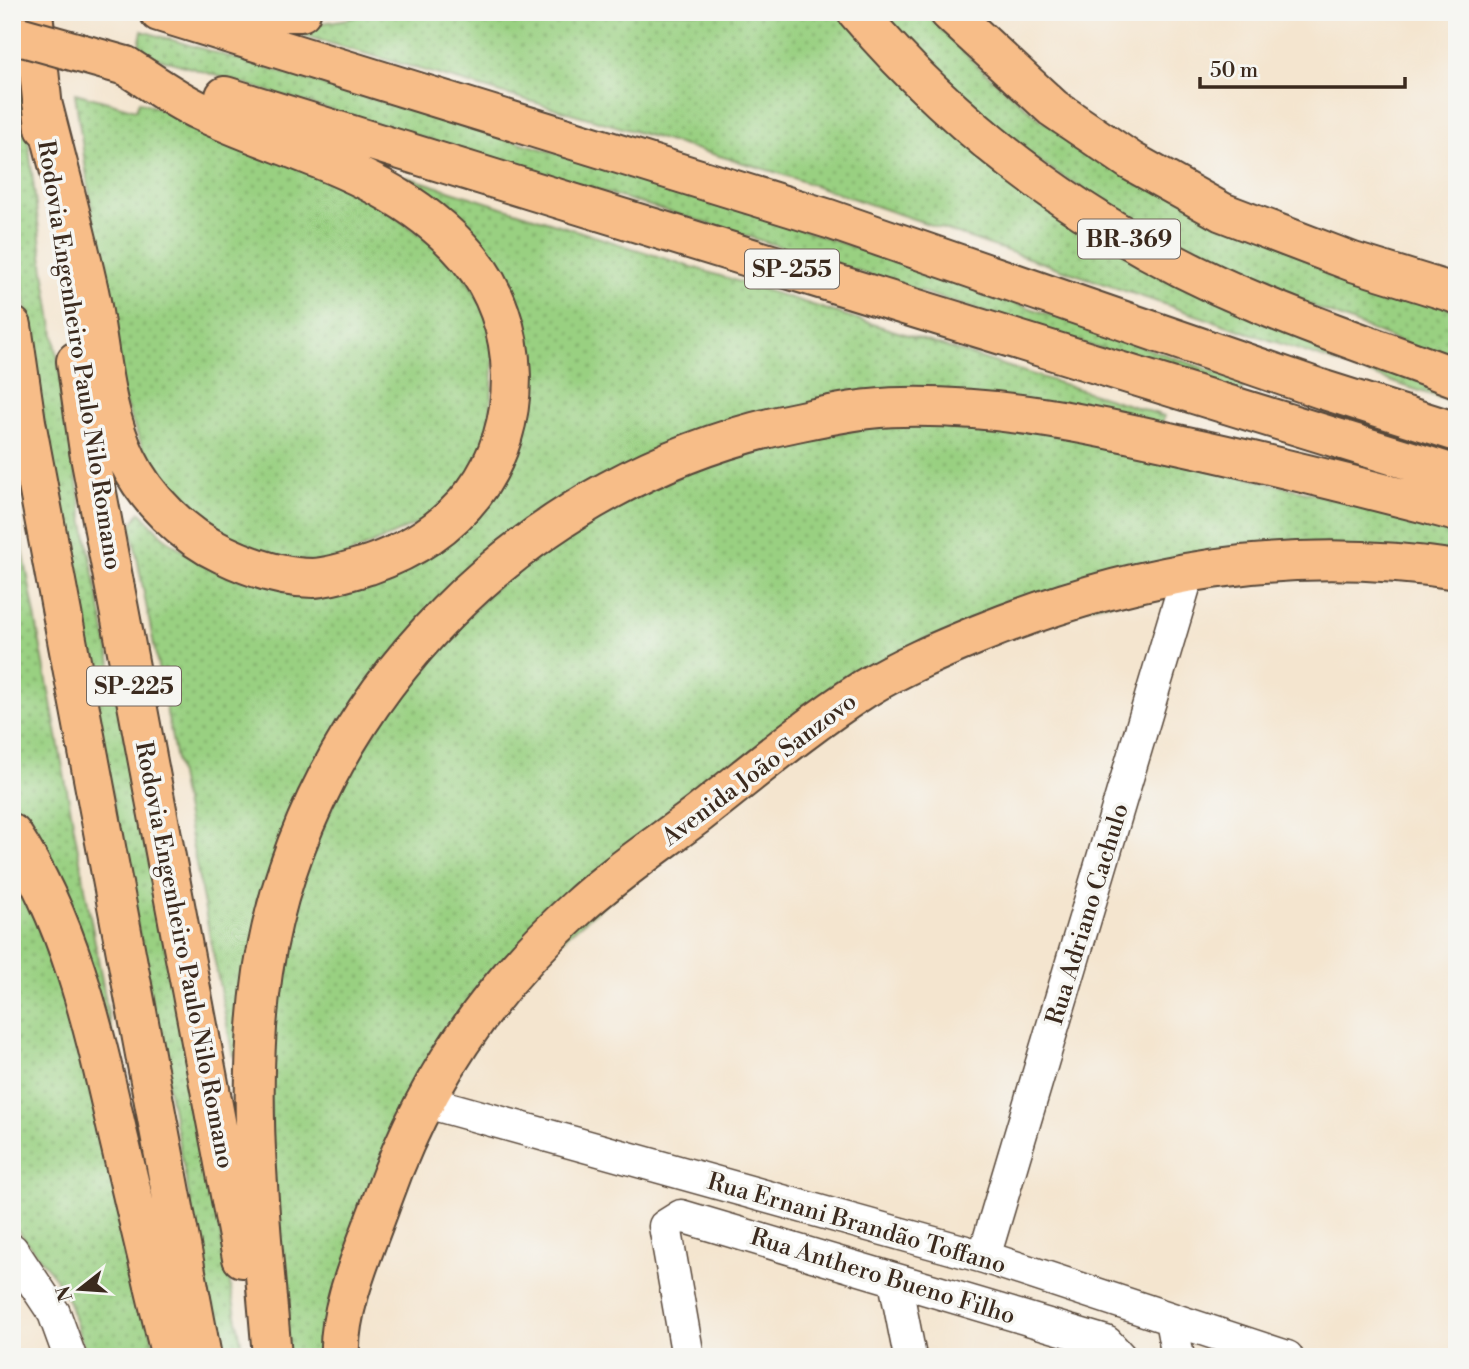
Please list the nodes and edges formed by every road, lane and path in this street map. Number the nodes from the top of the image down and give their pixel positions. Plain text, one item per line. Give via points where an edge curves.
1 (33, 12) edge
2 (159, 12) edge
3 (266, 12) edge
4 (301, 12) edge
5 (857, 12) edge
6 (949, 12) edge
7 (12, 34) edge
8 (126, 66) junction
9 (42, 102) junction
10 (1457, 294) edge
11 (12, 326) edge
12 (1457, 378) edge
13 (1457, 432) edge
14 (1457, 475) edge
15 (1457, 512) edge
16 (1189, 570) junction
17 (1457, 570) edge
18 (12, 834) edge
19 (423, 1101) junction
20 (12, 1250) edge
21 (984, 1257) junction
22 (895, 1281) junction
23 (1171, 1320) junction
24 (70, 1357) edge
25 (171, 1357) edge
26 (202, 1357) edge
27 (261, 1357) edge
28 (272, 1357) edge
29 (340, 1357) edge
30 (688, 1357) edge
31 (910, 1357) edge
32 (1120, 1357) edge
33 (1178, 1357) edge
34 (1287, 1357) edge

1 - 9 main road, Rodovia Engenheiro Paulo Nilo Romano / SP-225
2 - 13 main road, SP-255 via 830,219
3 - 4 main road
5 - 12 main road, BR-369 via 919,81 972,128 1038,182 1117,231 1258,303
6 - 10 main road via 1053,108 1131,161 1211,205 1353,262
7 - 8 main road, SP-255, bridge
8 - 9 main road via 198,110 361,175 401,199 438,225 484,281 503,321 510,357 512,389 504,431 475,492 419,544 351,570 315,578 282,575 202,544 148,492 127,460 111,416 89,292
8 - 14 main road, SP-255
9 - 27 main road, Rodovia Engenheiro Paulo Nilo Romano / SP-225 via 89,451
11 - 26 main road, SP-225
15 - 28 main road via 1293,469 1049,416 899,407 765,428 703,447 644,471 532,538 439,619 391,676 325,781 294,852 263,969 255,1073 259,1201
16 - 17 main road, Avenida João Sanzovo via 1333,560
16 - 19 main road, Avenida João Sanzovo via 1111,587 1013,621 868,687 816,722 580,905 527,955 488,1001
16 - 21 street, Rua Adriano Cachulo
18 - 25 main road via 44,887 96,1043
19 - 21 street, Rua Ernani Brandão Toffano
19 - 29 main road, Avenida João Sanzovo via 396,1161 352,1288
20 - 24 street via 54,1313
21 - 23 street, Rua Ernani Brandão Toffano
22 - 30 street, Rua Anthero Bueno Filho via 681,1216 665,1226
22 - 31 street
22 - 32 street, Rua Anthero Bueno Filho via 1106,1342
23 - 33 street
23 - 34 street, Rua Ernani Brandão Toffano

